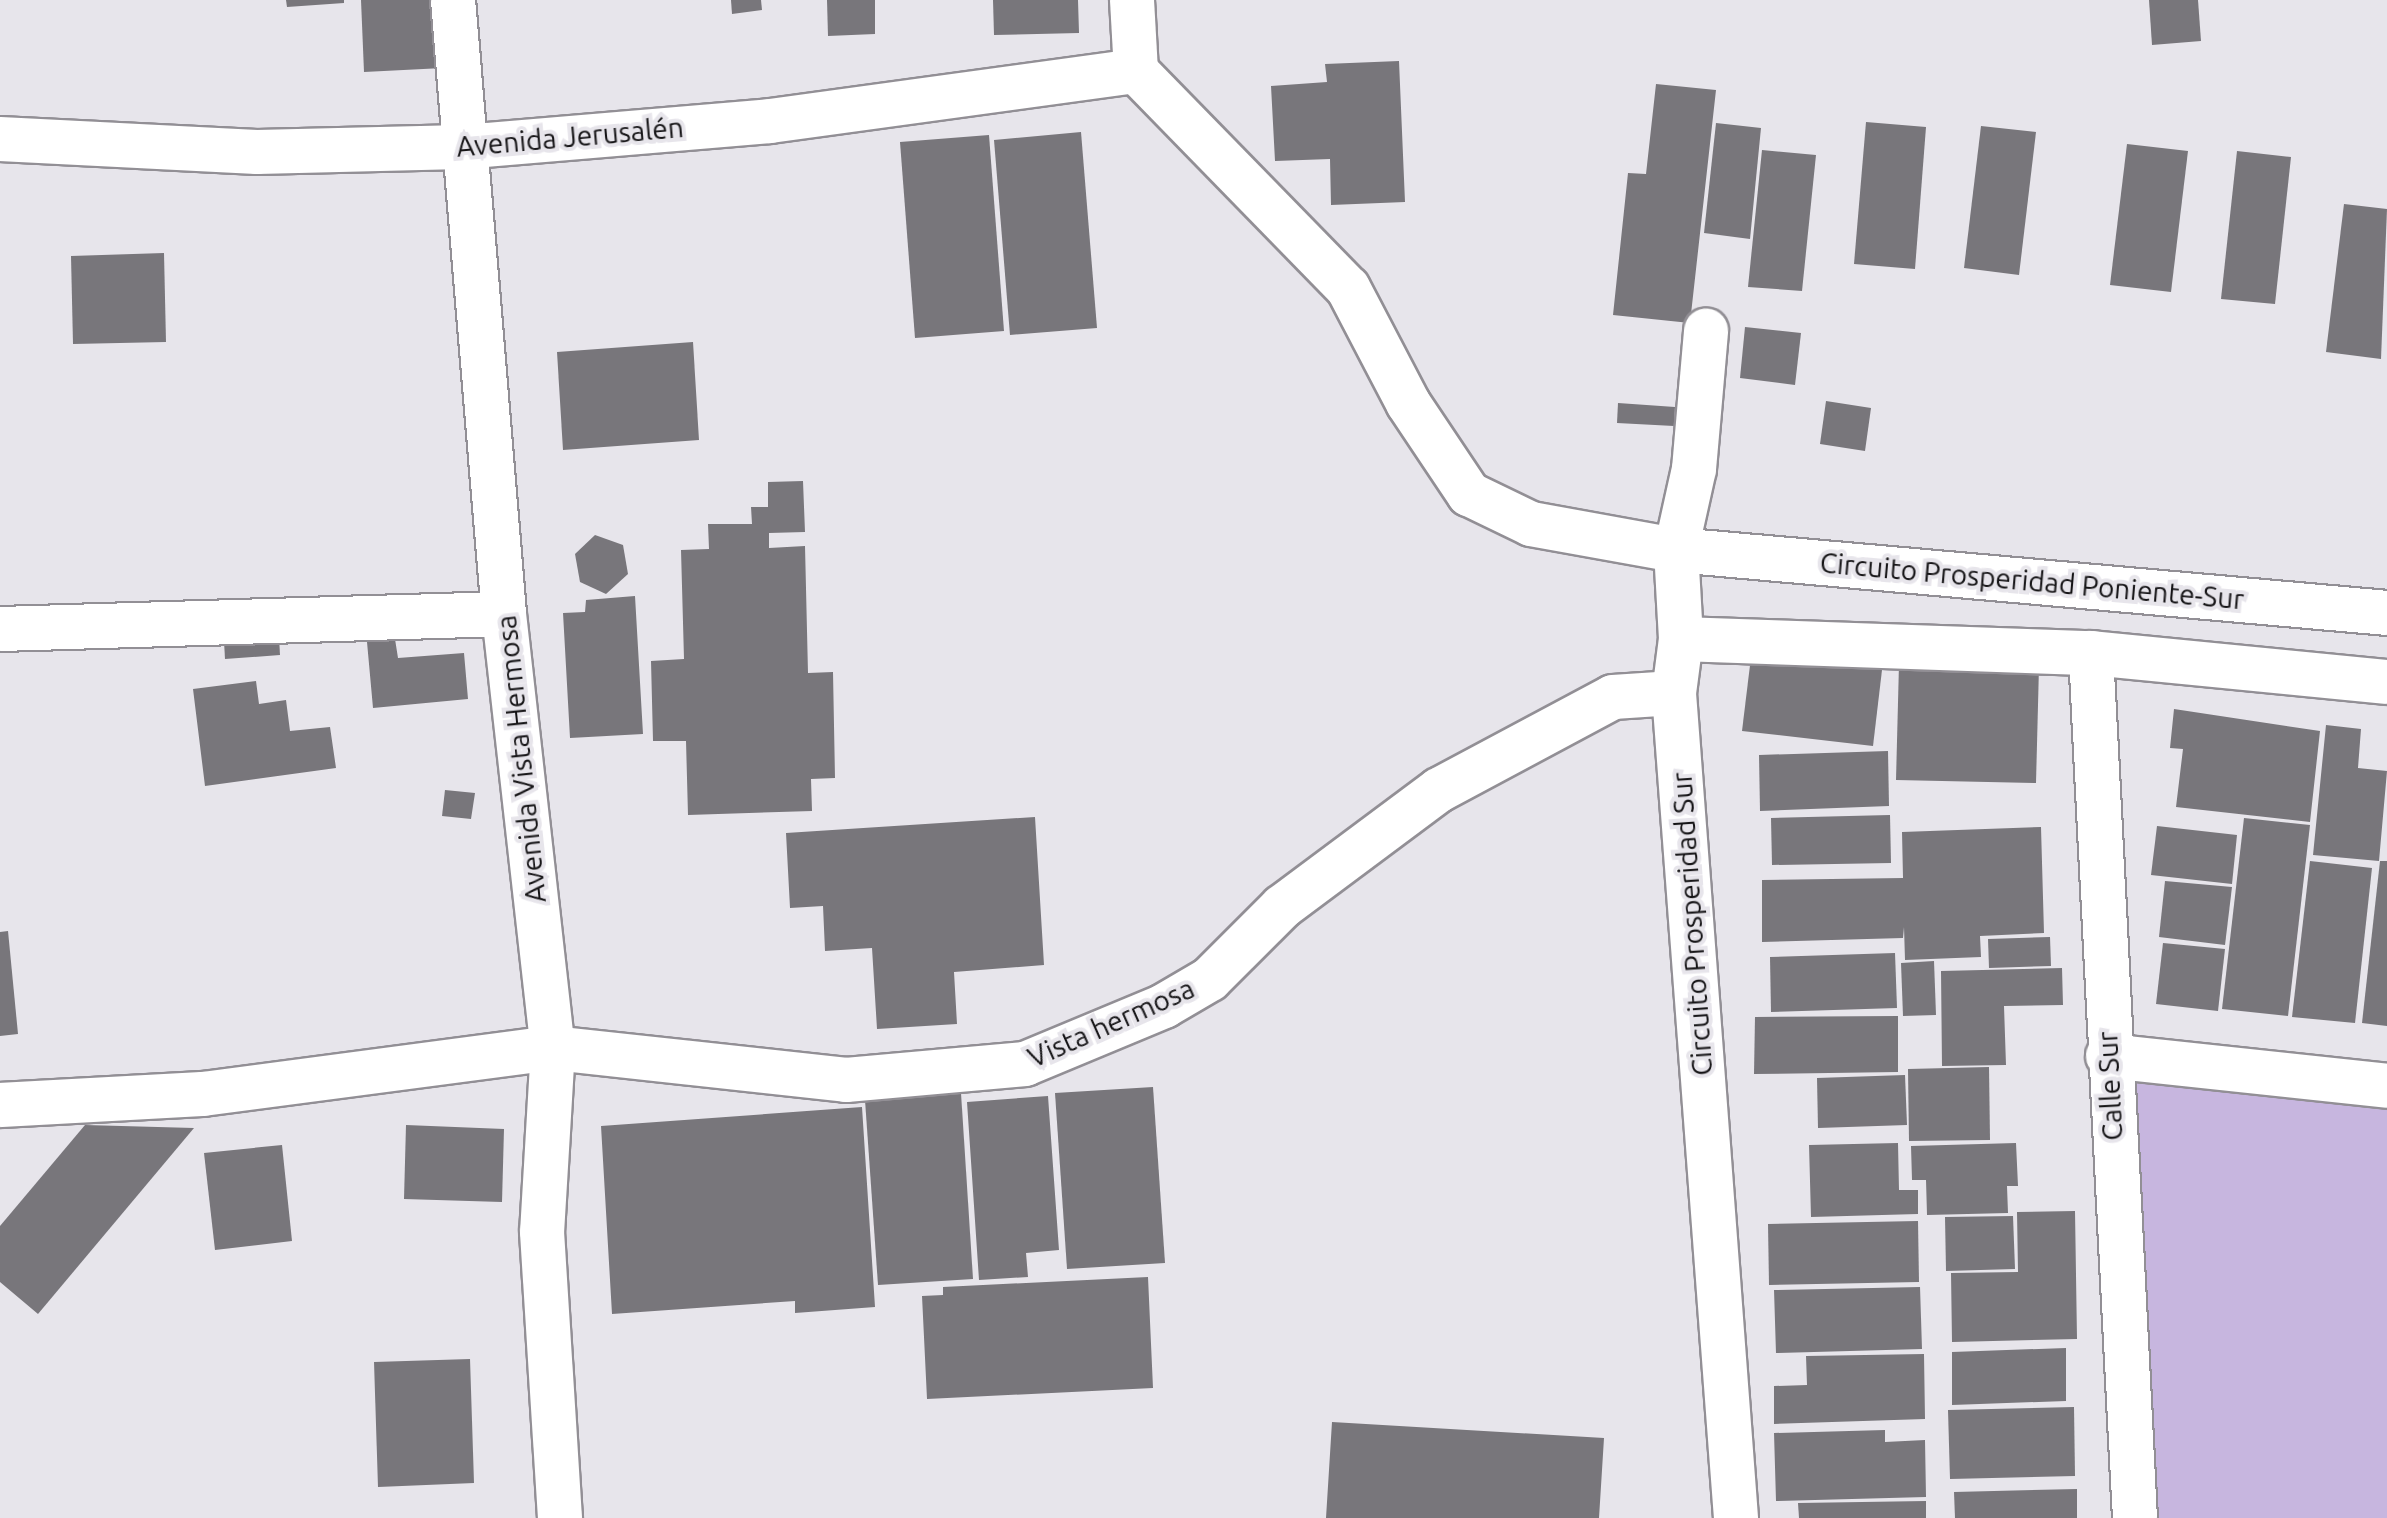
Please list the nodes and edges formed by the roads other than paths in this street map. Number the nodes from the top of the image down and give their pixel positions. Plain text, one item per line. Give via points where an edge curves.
1 (453, 0) edge
2 (1132, 0) edge
3 (1136, 71) junction
4 (0, 139) edge
5 (462, 147) junction
6 (1706, 331) dead end
7 (1676, 550) junction
8 (2387, 613) edge
9 (504, 614) junction
10 (0, 629) edge
11 (1681, 639) junction
12 (2091, 653) junction
13 (2387, 682) edge
14 (1674, 693) junction
15 (553, 1048) junction
16 (2108, 1056) junction
17 (2387, 1086) edge
18 (0, 1105) edge
19 (560, 1518) edge
20 (1736, 1518) edge
21 (2135, 1518) edge

1 - 5 street, Avenida Vista Hermosa
2 - 3 street
3 - 5 street, Avenida Jerusalén via 770,121
3 - 7 street, Circuito Prosperidad Poniente-Sur via 1348,288 1408,403 1469,494 1531,524
4 - 5 street, Avenida Jerusalén via 257,152
5 - 9 street, Avenida Vista Hermosa
6 - 7 street, Circuito Prosperidad Sur via 1694,469
7 - 8 street, Circuito Prosperidad Poniente-Sur
7 - 11 street, Circuito Prosperidad Sur
9 - 10 street
9 - 15 street, Avenida Vista Hermosa
11 - 12 street
11 - 14 street, Circuito Prosperidad Sur
12 - 13 street
12 - 16 street, Calle Sur
14 - 15 street, Vista hermosa via 1613,697 1439,790 1282,907 1210,979 1164,1006 1025,1064 846,1080
14 - 20 street, Circuito Prosperidad Sur
15 - 18 street, Vista hermosa via 203,1094
15 - 19 street, Avenida Vista Hermosa via 542,1232
16 - 17 street
16 - 21 street, Calle Sur

